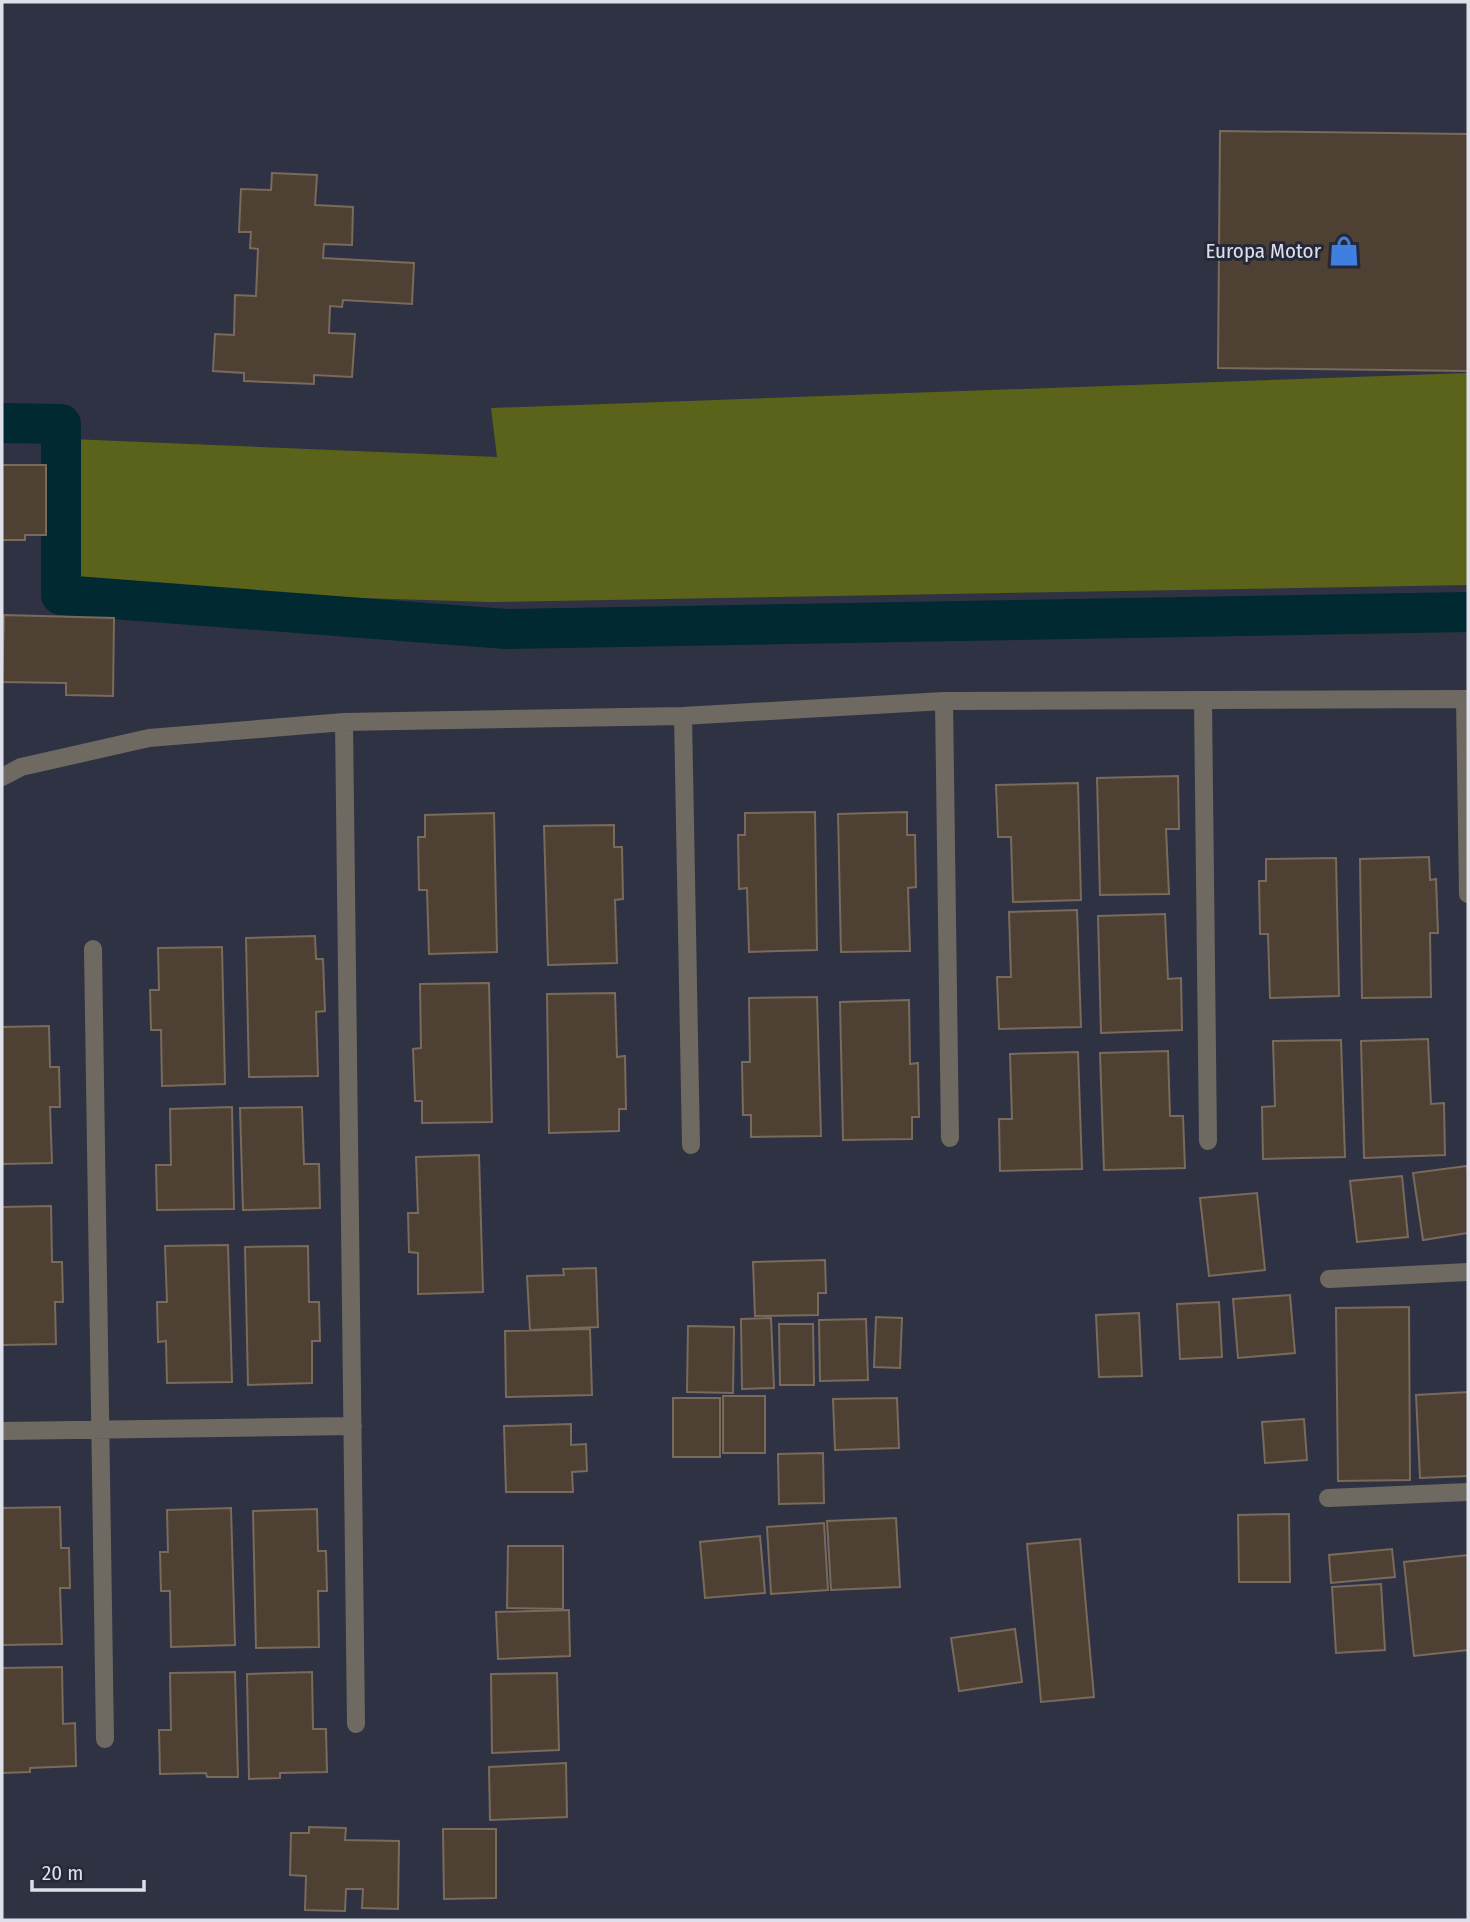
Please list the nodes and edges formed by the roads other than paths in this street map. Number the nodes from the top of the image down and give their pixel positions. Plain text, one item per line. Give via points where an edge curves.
1 (1466, 699) edge
2 (944, 701) junction
3 (1203, 701) junction
4 (683, 716) junction
5 (344, 722) junction
6 (2, 777) edge
7 (1468, 894) edge
8 (93, 949) dead end
9 (950, 1138) dead end
10 (1208, 1141) dead end
11 (691, 1145) dead end
12 (1468, 1272) edge
13 (1329, 1279) dead end
14 (353, 1426) junction
15 (100, 1430) junction
16 (2, 1431) edge
17 (1468, 1492) edge
18 (1328, 1498) dead end
19 (356, 1724) dead end
20 (105, 1739) dead end

1 - 3 street
1 - 7 street
2 - 3 street
2 - 4 street
2 - 9 street
3 - 10 street
4 - 5 street
4 - 11 street
5 - 6 street via 149,738 20,767
5 - 14 street
8 - 15 street
12 - 13 street
14 - 15 street
14 - 19 street
15 - 16 street
15 - 20 street
17 - 18 street

